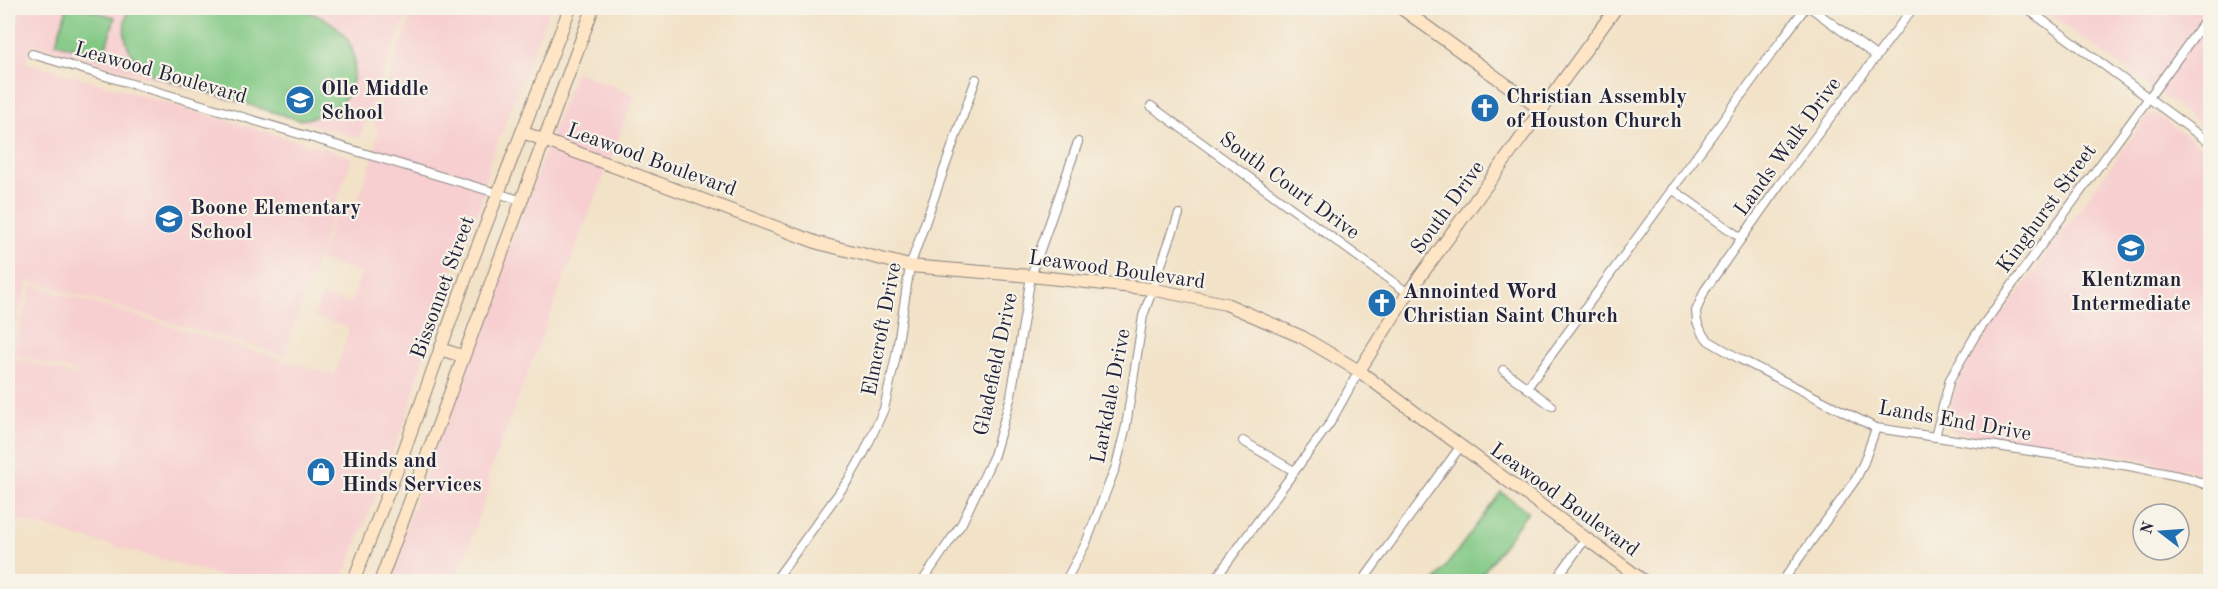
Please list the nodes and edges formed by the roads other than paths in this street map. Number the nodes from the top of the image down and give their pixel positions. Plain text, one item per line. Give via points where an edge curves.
1 (570, 8) edge
2 (593, 8) edge
3 (1401, 8) edge
4 (1616, 8) edge
5 (1805, 8) edge
6 (1810, 8) edge
7 (1913, 8) edge
8 (2026, 8) edge
9 (2211, 14) edge
10 (32, 54) dead end
11 (1876, 56) junction
12 (976, 79) dead end
13 (2149, 98) junction
14 (1151, 106) dead end
15 (1540, 109) junction
16 (522, 132) junction
17 (543, 140) junction
18 (1078, 142) dead end
19 (2211, 142) edge
20 (1672, 189) junction
21 (500, 192) junction
22 (520, 200) junction
23 (1179, 214) dead end
24 (1741, 238) junction
25 (910, 266) junction
26 (1031, 276) junction
27 (1151, 289) junction
28 (1408, 293) junction
29 (1696, 311) joint
30 (440, 349) junction
31 (462, 356) junction
32 (1503, 370) dead end
33 (1359, 371) junction
34 (1527, 388) junction
35 (1552, 406) dead end
36 (1876, 428) junction
37 (1935, 437) junction
38 (1243, 441) dead end
39 (1460, 447) junction
40 (1294, 471) junction
41 (2211, 486) edge
42 (1586, 538) junction
43 (353, 582) edge
44 (380, 582) edge
45 (774, 582) edge
46 (922, 582) edge
47 (1065, 582) edge
48 (1214, 582) edge
49 (1362, 582) edge
50 (1554, 582) edge
51 (1645, 582) edge
52 (1782, 582) edge

1 - 16 street, Bissonnet Street
2 - 17 street, Bissonnet Street
3 - 15 street
4 - 15 street, South Drive
5 - 20 street
6 - 11 street
7 - 11 street, Lands Walk Drive
8 - 13 street
9 - 13 street, Kinghurst Street
10 - 21 street, Leawood Boulevard
11 - 24 street, Lands Walk Drive
12 - 25 street, Elmcroft Drive
13 - 19 street
13 - 37 street, Kinghurst Street via 1975,336 1950,379
14 - 28 street, South Court Drive
15 - 28 street, South Drive
16 - 17 street, Leawood Boulevard
16 - 21 street, Bissonnet Street
17 - 22 street, Bissonnet Street
17 - 25 street, Leawood Boulevard via 818,243
18 - 26 street, Gladefield Drive
20 - 24 street
20 - 34 street
21 - 22 street, Leawood Boulevard
21 - 30 street, Bissonnet Street
22 - 31 street, Bissonnet Street
23 - 27 street, Larkdale Drive
24 - 29 street, Lands Walk Drive via 1705,290
25 - 26 street, Leawood Boulevard
25 - 45 street, Elmcroft Drive via 896,356 880,418 849,479
26 - 27 street, Leawood Boulevard
26 - 46 street, Gladefield Drive via 1011,396 994,455 962,523
27 - 33 street, Leawood Boulevard via 1226,304 1302,337
27 - 47 street, Larkdale Drive via 1116,466 1086,543
28 - 33 street, South Drive
29 - 36 street, Lands End Drive via 1697,322 1709,341
30 - 31 street
30 - 43 street, Bissonnet Street
31 - 44 street, Bissonnet Street
32 - 34 street
33 - 39 street, Leawood Boulevard
33 - 40 street, South Drive via 1330,423
34 - 35 street
36 - 37 street, Lands End Drive
36 - 52 street via 1856,479
37 - 41 street, Lands End Drive via 2163,472
38 - 40 street
39 - 42 street, Leawood Boulevard
39 - 49 street
40 - 48 street, South Drive
42 - 50 street
42 - 51 street, Leawood Boulevard

